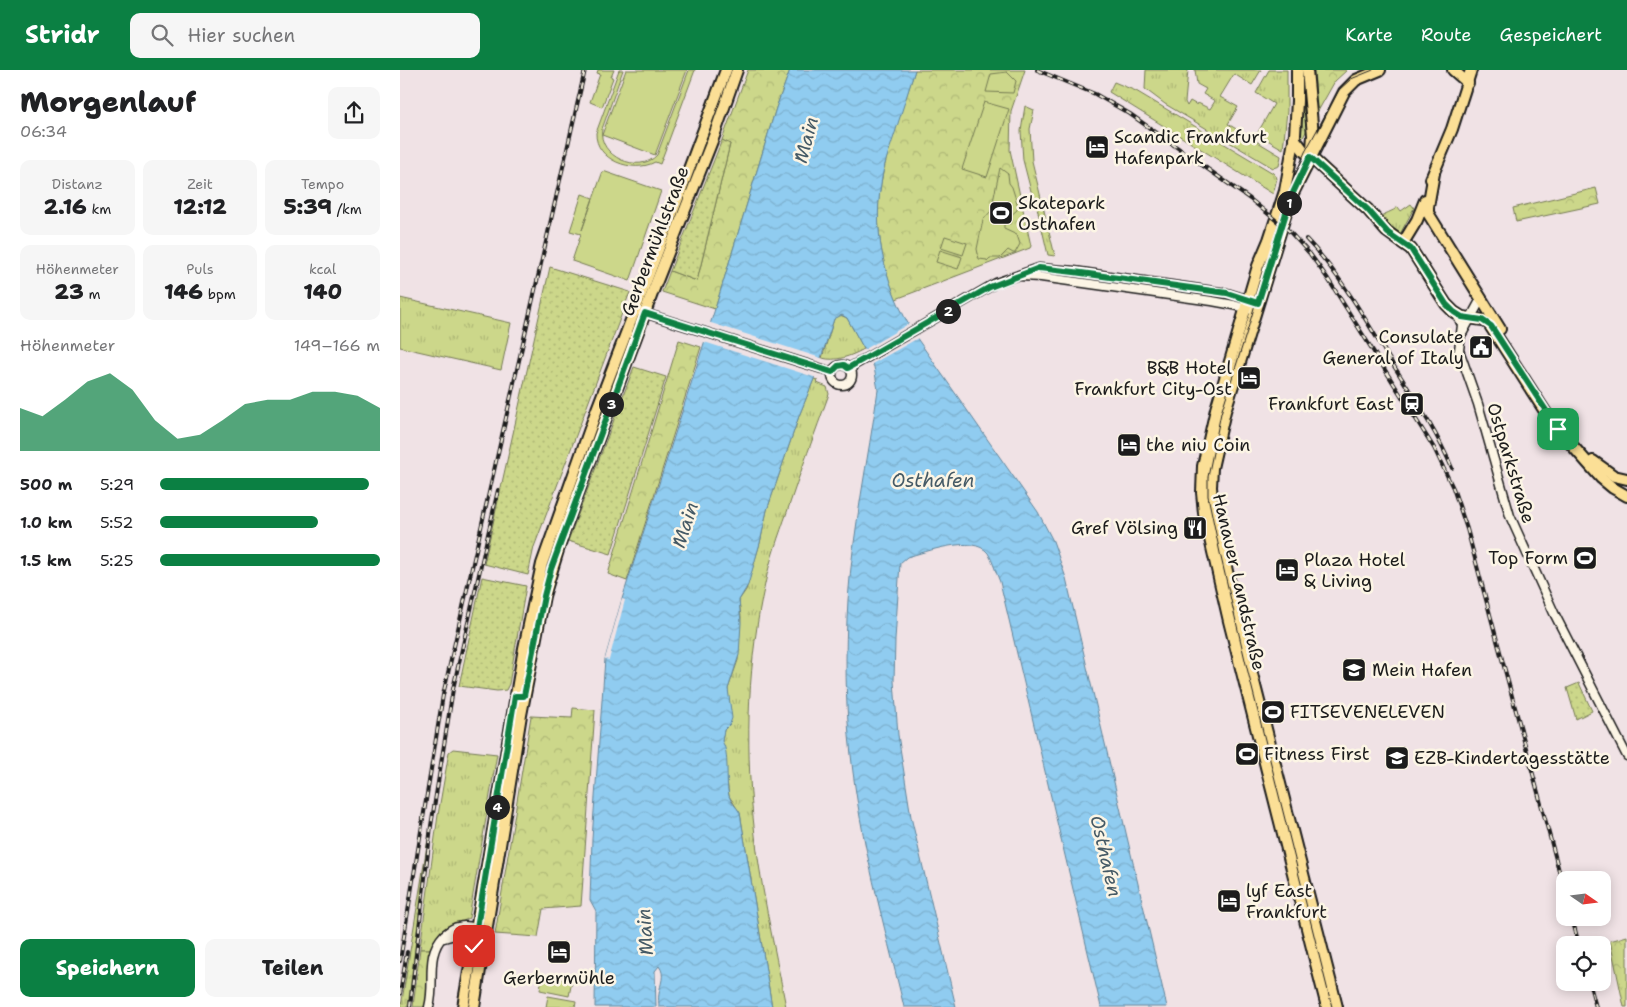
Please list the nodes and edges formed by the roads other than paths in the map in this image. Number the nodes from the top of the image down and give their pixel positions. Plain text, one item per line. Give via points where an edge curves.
1 (726, 70) edge
2 (737, 70) edge
3 (1297, 70) edge
4 (1307, 70) edge
5 (1380, 70) edge
6 (1453, 70) edge
7 (1471, 70) edge
8 (1468, 83) junction
9 (1294, 138) junction
10 (1310, 157) junction
11 (1432, 176) junction
12 (1403, 243) junction
13 (1479, 297) junction
14 (1252, 305) junction
15 (640, 312) junction
16 (1458, 315) junction
17 (1470, 318) junction
18 (1461, 336) junction
19 (848, 368) junction
20 (832, 372) junction
21 (1627, 479) edge
22 (1208, 488) junction
23 (1627, 496) edge
24 (1210, 536) junction
25 (1222, 548) junction
26 (1216, 563) junction
27 (520, 696) junction
28 (1627, 756) edge
29 (479, 935) junction
30 (429, 1007) edge
31 (463, 1007) edge
32 (474, 1007) edge
33 (1327, 1007) edge
34 (1337, 1007) edge

1 - 15 main road, Gerbermühlstraße
2 - 15 main road, Gerbermühlstraße via 714,136
3 - 9 main road, Hanauer Landstraße
4 - 10 main road, Hanauer Landstraße via 1313,138
5 - 10 main road, Hanauer Landstraße via 1356,80 1344,92
6 - 8 main road
7 - 8 main road
8 - 11 main road
9 - 10 main road
9 - 14 main road, Hanauer Landstraße via 1284,194 1270,240 1260,260
10 - 12 main road via 1368,210 1388,233
10 - 14 main road, Hanauer Landstraße via 1291,197
11 - 12 main road
11 - 13 main road via 1428,212
12 - 16 main road via 1415,254 1446,304
13 - 17 street
13 - 21 main road via 1567,433 1605,471
14 - 19 street via 1227,293 1045,268 1032,270 996,283
14 - 22 main road, Hanauer Landstraße
15 - 20 street
15 - 27 main road, Gerbermühlstraße via 551,569
16 - 17 main road
16 - 18 street, Ostparkstraße via 1462,325
17 - 18 street
17 - 23 main road via 1491,326 1568,442 1608,484
18 - 28 street, Ostparkstraße via 1459,350 1514,526
19 - 20 street via 838,366
19 - 20 street via 851,376 843,384 835,382
22 - 24 main road, Hanauer Landstraße via 1202,501
22 - 25 main road, Hanauer Landstraße
24 - 25 main road
24 - 26 main road, Hanauer Landstraße
25 - 26 main road
25 - 34 main road, Hanauer Landstraße
26 - 33 main road, Hanauer Landstraße
27 - 29 main road, Gerbermühlstraße
27 - 29 main road, Gerbermühlstraße
29 - 30 street via 455,934 440,940 432,956
29 - 31 main road, Gerbermühlstraße
29 - 32 main road, Gerbermühlstraße

